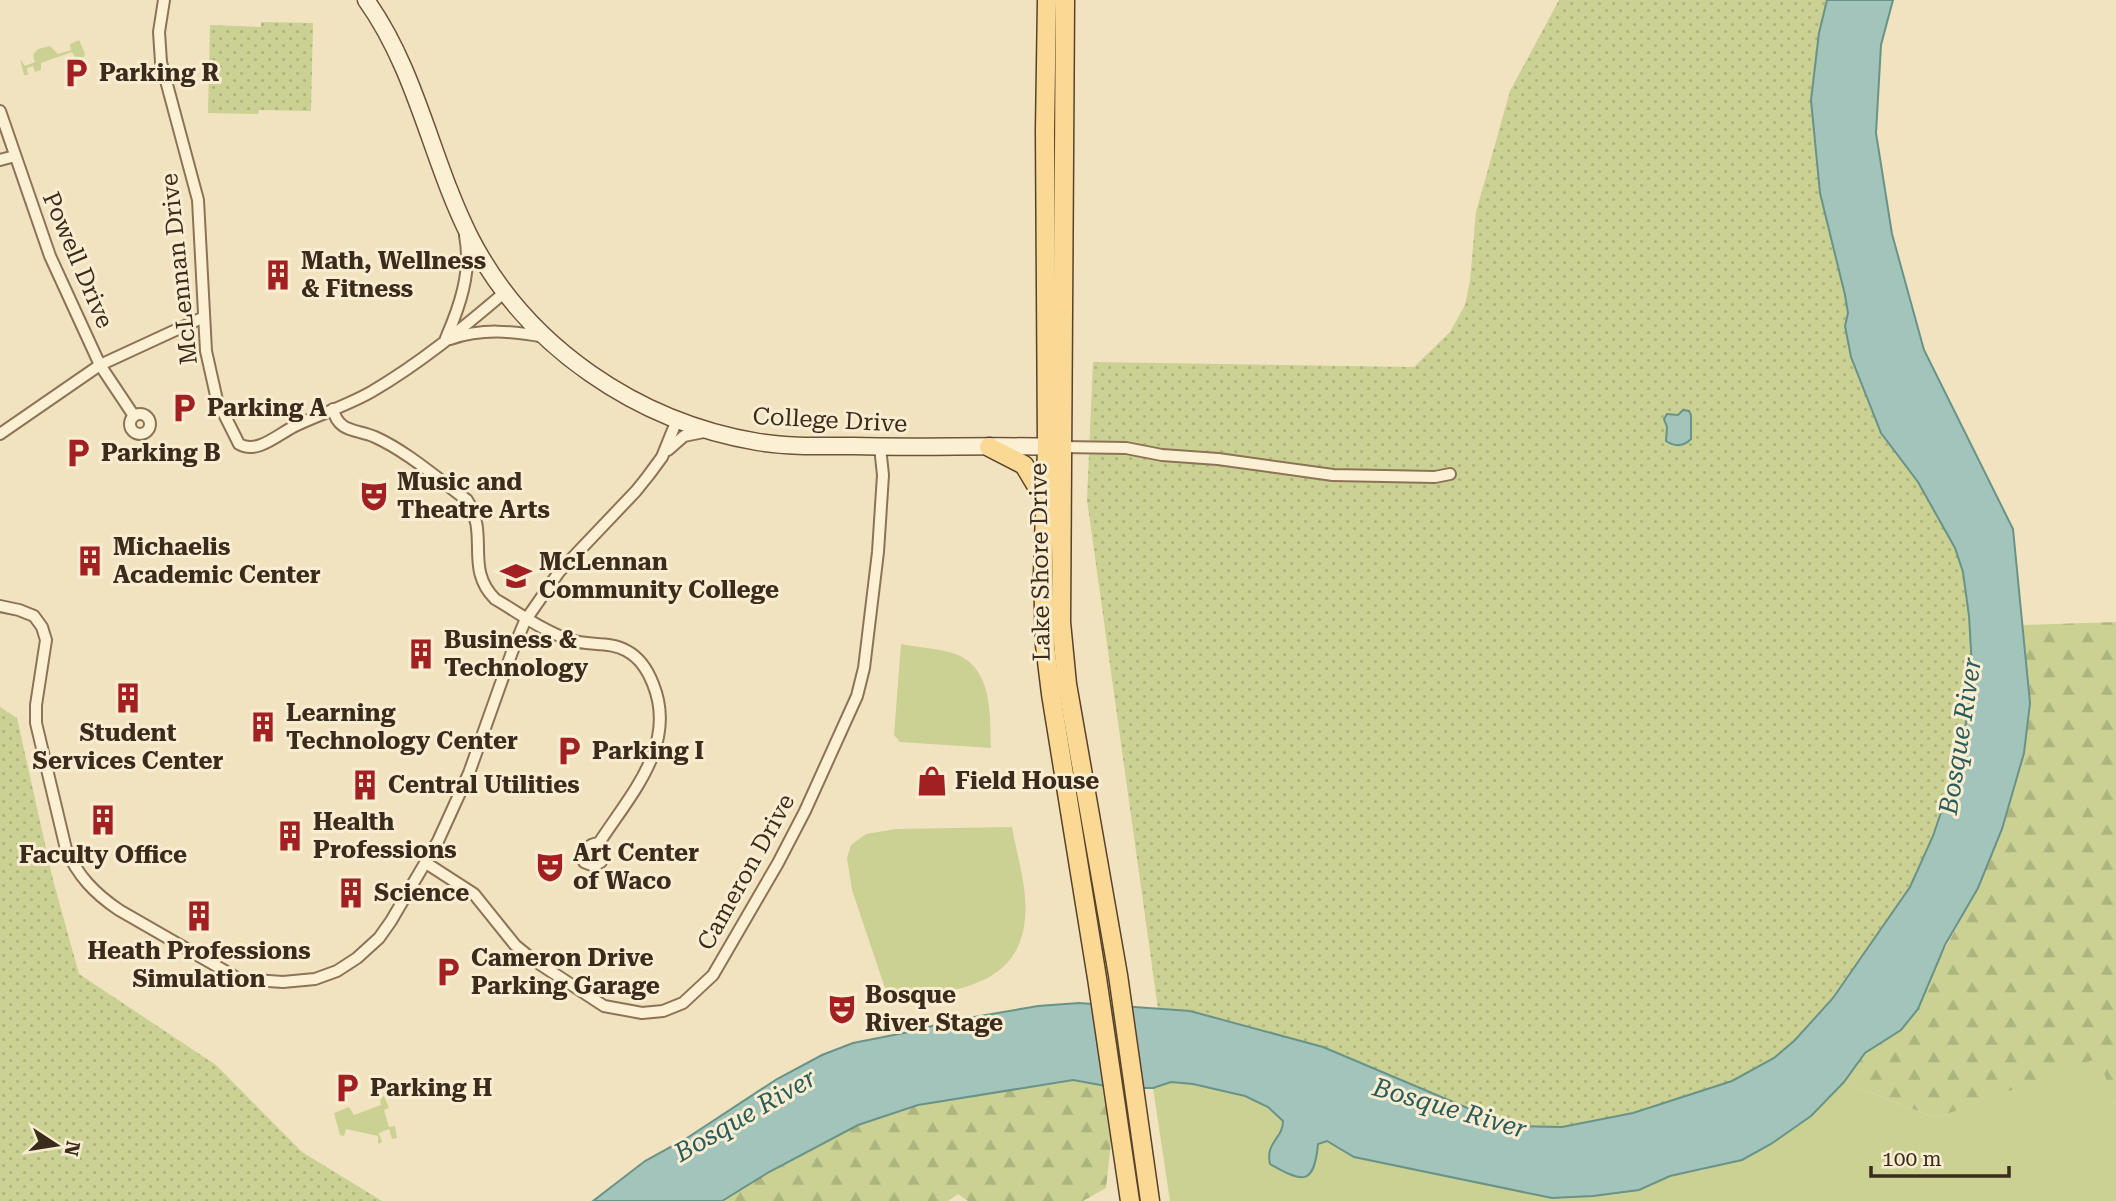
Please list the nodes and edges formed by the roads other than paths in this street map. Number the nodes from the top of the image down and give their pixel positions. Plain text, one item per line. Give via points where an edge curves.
1 (164, 0) edge
2 (366, 0) edge
3 (1047, 0) edge
4 (1065, 0) edge
5 (0, 111) edge
6 (15, 156) junction
7 (0, 160) edge
8 (462, 220) junction
9 (505, 292) junction
10 (204, 317) junction
11 (546, 338) junction
12 (444, 341) junction
13 (100, 365) junction
14 (332, 409) junction
15 (134, 416) dead end
16 (677, 420) junction
17 (709, 431) junction
18 (0, 434) edge
19 (880, 447) junction
20 (989, 447) junction
21 (1055, 447) junction
22 (662, 457) junction
23 (1450, 474) dead end
24 (1045, 501) junction
25 (0, 606) edge
26 (527, 618) junction
27 (599, 844) dead end
28 (426, 863) junction
29 (1129, 1201) edge
30 (1150, 1201) edge

1 - 10 street, McLennan Drive via 161,62 198,200
2 - 8 street, College Drive via 403,64
3 - 21 main road, Lake Shore Drive via 1045,131
4 - 21 main road, Lake Shore Drive
5 - 6 street, Powell Drive
6 - 7 street
6 - 13 street, Powell Drive via 50,256
8 - 9 street, College Drive
8 - 12 street via 468,251 466,274
9 - 11 street, College Drive
9 - 12 street
10 - 13 street
10 - 14 street, McLennan Drive via 217,400 235,439 243,446 256,447
11 - 12 street via 490,330
11 - 16 street, College Drive via 617,391
12 - 14 street via 369,393
13 - 15 street, Powell Drive
13 - 18 street
14 - 26 street via 344,428 379,439 467,500 479,527 480,578 495,599
16 - 17 street, College Drive
16 - 22 street
17 - 19 street, College Drive via 786,445
17 - 22 street via 684,436
19 - 20 street, College Drive
19 - 28 street, Cameron Drive via 879,542 857,696 778,863 713,975 699,991 663,1011 642,1013 604,1006 531,959 474,894
20 - 21 street, College Drive
20 - 24 main road via 1024,465
21 - 23 street via 1126,448 1333,475
21 - 24 main road, Lake Shore Drive
21 - 30 main road, Lake Shore Drive via 1067,684 1118,975
22 - 26 street via 559,572
24 - 29 main road, Lake Shore Drive via 1047,669
25 - 28 street via 34,616 43,627 46,640 36,723 66,849 83,881 119,910 239,979 315,979 337,971 379,938
26 - 27 street via 555,635 625,650 644,667 658,698 661,730 657,747
26 - 28 street via 469,773

